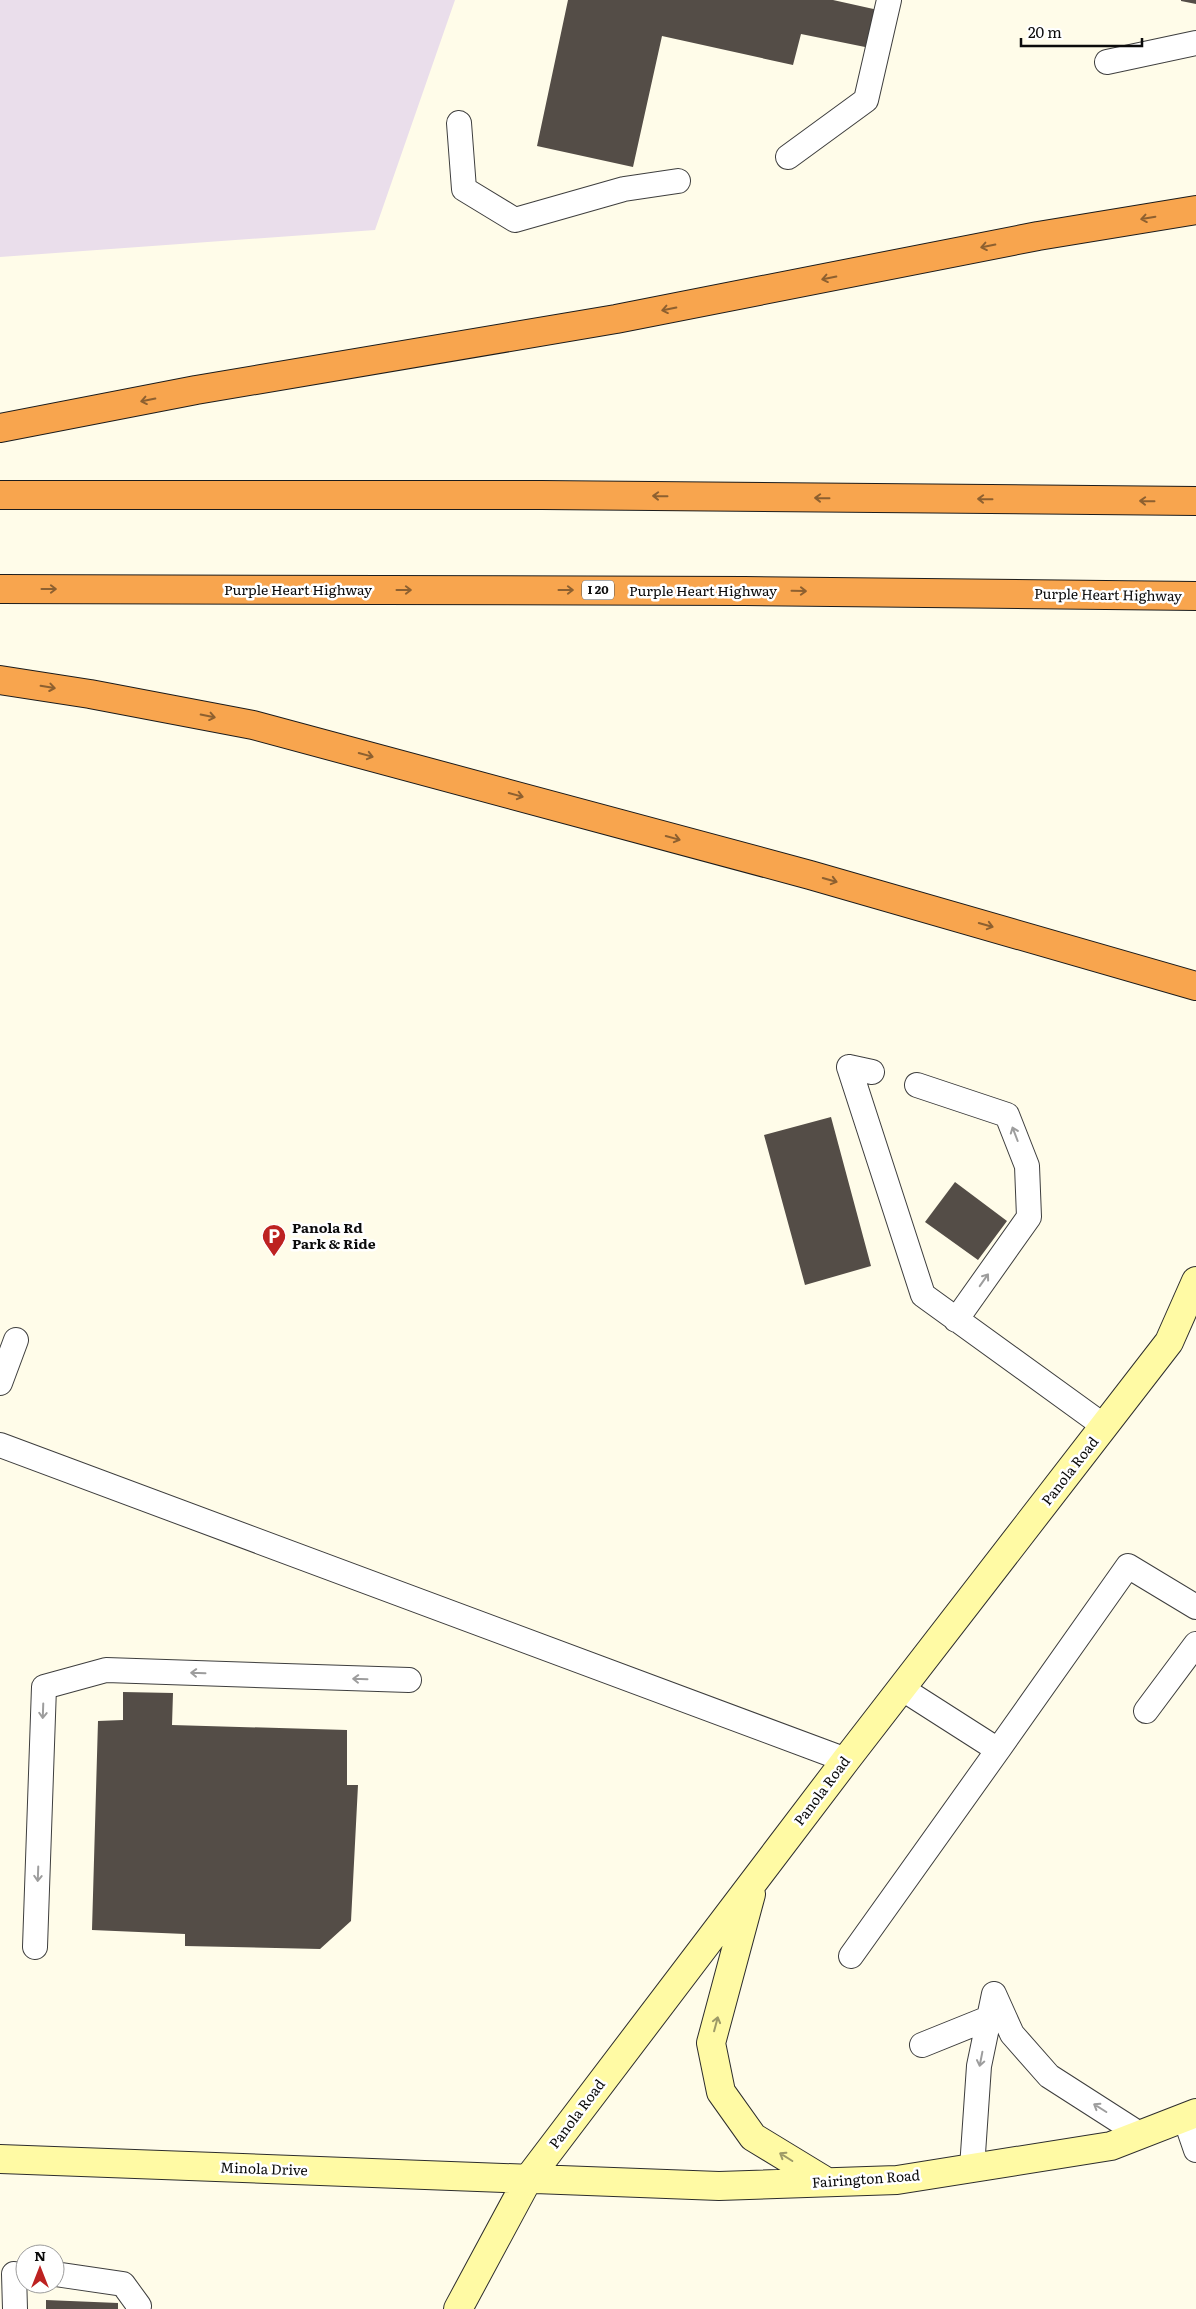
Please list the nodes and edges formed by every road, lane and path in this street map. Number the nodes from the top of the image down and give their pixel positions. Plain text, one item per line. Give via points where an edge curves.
1 (890, 0) edge
2 (1196, 43) edge
3 (1107, 62) dead end
4 (459, 123) dead end
5 (788, 156) dead end
6 (678, 181) dead end
7 (1196, 210) edge
8 (0, 428) edge
9 (0, 495) edge
10 (1196, 501) edge
11 (0, 589) edge
12 (1196, 596) edge
13 (0, 680) edge
14 (1196, 986) edge
15 (872, 1072) dead end
16 (917, 1085) dead end
17 (1196, 1281) edge
18 (956, 1320) junction
19 (16, 1340) dead end
20 (0, 1382) edge
21 (1104, 1426) junction
22 (0, 1445) edge
23 (1196, 1607) edge
24 (1196, 1644) edge
25 (409, 1680) dead end
26 (901, 1688) junction
27 (1146, 1711) dead end
28 (998, 1750) junction
29 (846, 1760) junction
30 (755, 1881) junction
31 (35, 1947) dead end
32 (851, 1956) dead end
33 (989, 2018) junction
34 (922, 2045) dead end
35 (1190, 2116) edge
36 (1141, 2134) junction
37 (1196, 2150) edge
38 (0, 2159) edge
39 (972, 2168) junction
40 (528, 2179) junction
41 (827, 2182) junction
42 (13, 2274) edge
43 (65, 2275) edge
44 (15, 2309) edge
45 (138, 2309) edge
46 (458, 2309) edge

1 - 5 lane via 866,100
2 - 3 lane
4 - 6 lane via 464,189 515,220 624,189
7 -> 8 highway via 1038,236 616,319 196,390
10 -> 9 highway via 542,495
11 -> 12 highway, Purple Heart Highway / I 20 via 734,590
13 -> 14 highway via 253,725 810,875
15 - 18 lane via 850,1067 923,1295
18 -> 16 lane via 1029,1217 1028,1166 1007,1115
17 - 21 main road, Panola Road via 1169,1342
18 - 21 lane
19 - 20 lane
21 - 26 main road, Panola Road
22 - 29 lane
23 - 28 lane via 1128,1566
24 - 27 lane
25 -> 31 lane via 106,1670 44,1687
26 - 28 lane
26 - 29 main road, Panola Road
28 - 32 lane
29 - 30 main road, Panola Road
30 - 40 main road, Panola Road
41 -> 30 main road via 754,2137 721,2092 711,2042
33 - 34 lane
36 -> 33 lane via 1049,2076 1012,2034 994,1994
33 -> 39 lane via 979,2066
35 - 36 main road, Fairington Road
35 - 37 lane
36 - 39 main road, Fairington Road via 1111,2146
38 - 40 main road, Minola Drive
39 - 41 main road, Fairington Road via 897,2180
40 - 41 main road, Fairington Road via 719,2186
40 - 46 main road, Panola Road
42 - 44 lane
43 - 45 lane via 123,2284

